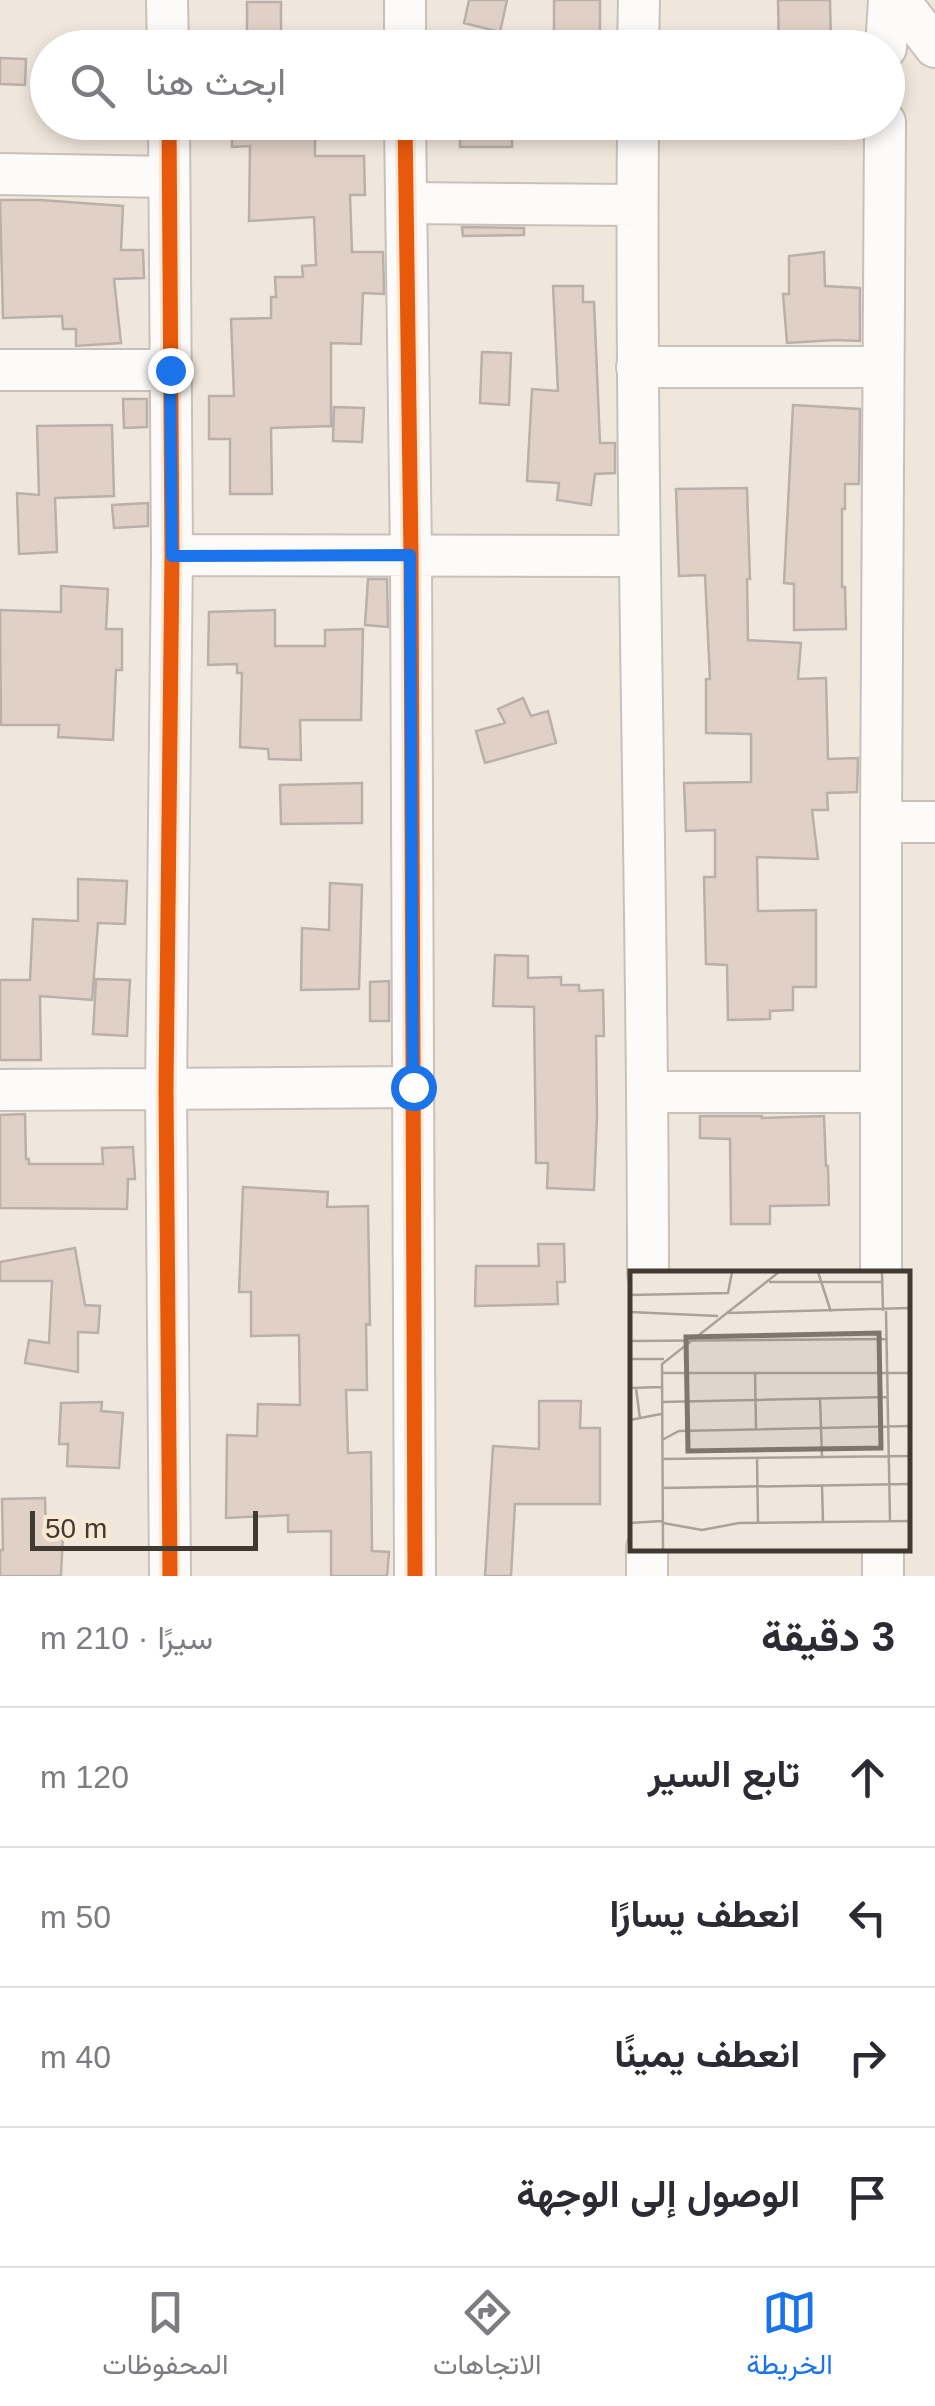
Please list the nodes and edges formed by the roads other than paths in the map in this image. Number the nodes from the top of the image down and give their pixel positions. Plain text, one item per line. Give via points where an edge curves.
1 (167, 0) edge
2 (404, 0) edge
3 (638, 0) edge
4 (889, 0) edge
5 (899, 0) edge
6 (168, 30) edge
7 (405, 30) edge
8 (638, 30) edge
9 (887, 30) edge
10 (935, 48) edge
11 (169, 140) edge
12 (405, 140) edge
13 (638, 140) edge
14 (884, 140) edge
15 (0, 174) edge
16 (170, 178) junction
17 (406, 203) junction
18 (637, 205) junction
19 (637, 367) junction
20 (883, 367) junction
21 (0, 370) edge
22 (170, 370) junction
23 (410, 555) junction
24 (172, 556) junction
25 (639, 556) junction
26 (880, 822) junction
27 (935, 822) edge
28 (413, 1087) junction
29 (166, 1089) junction
30 (0, 1090) edge
31 (648, 1092) junction
32 (880, 1092) junction
33 (648, 1271) edge
34 (882, 1271) edge
35 (170, 1576) edge
36 (414, 1576) edge

1 - 6 street
2 - 7 street
3 - 8 street
4 - 9 street
5 - 10 street
11 - 16 street
12 - 17 street
13 - 18 street
14 - 20 street
15 - 16 street
16 - 22 street
17 - 18 street
17 - 23 street
18 - 19 street
19 - 20 street
19 - 25 street
20 - 26 street
21 - 22 street
22 - 24 street
23 - 24 street
23 - 25 street
23 - 28 street
24 - 29 street
25 - 31 street
26 - 27 street
26 - 32 street
28 - 29 street
28 - 36 street
29 - 30 street
29 - 35 street
31 - 32 street
31 - 33 street
32 - 34 street

